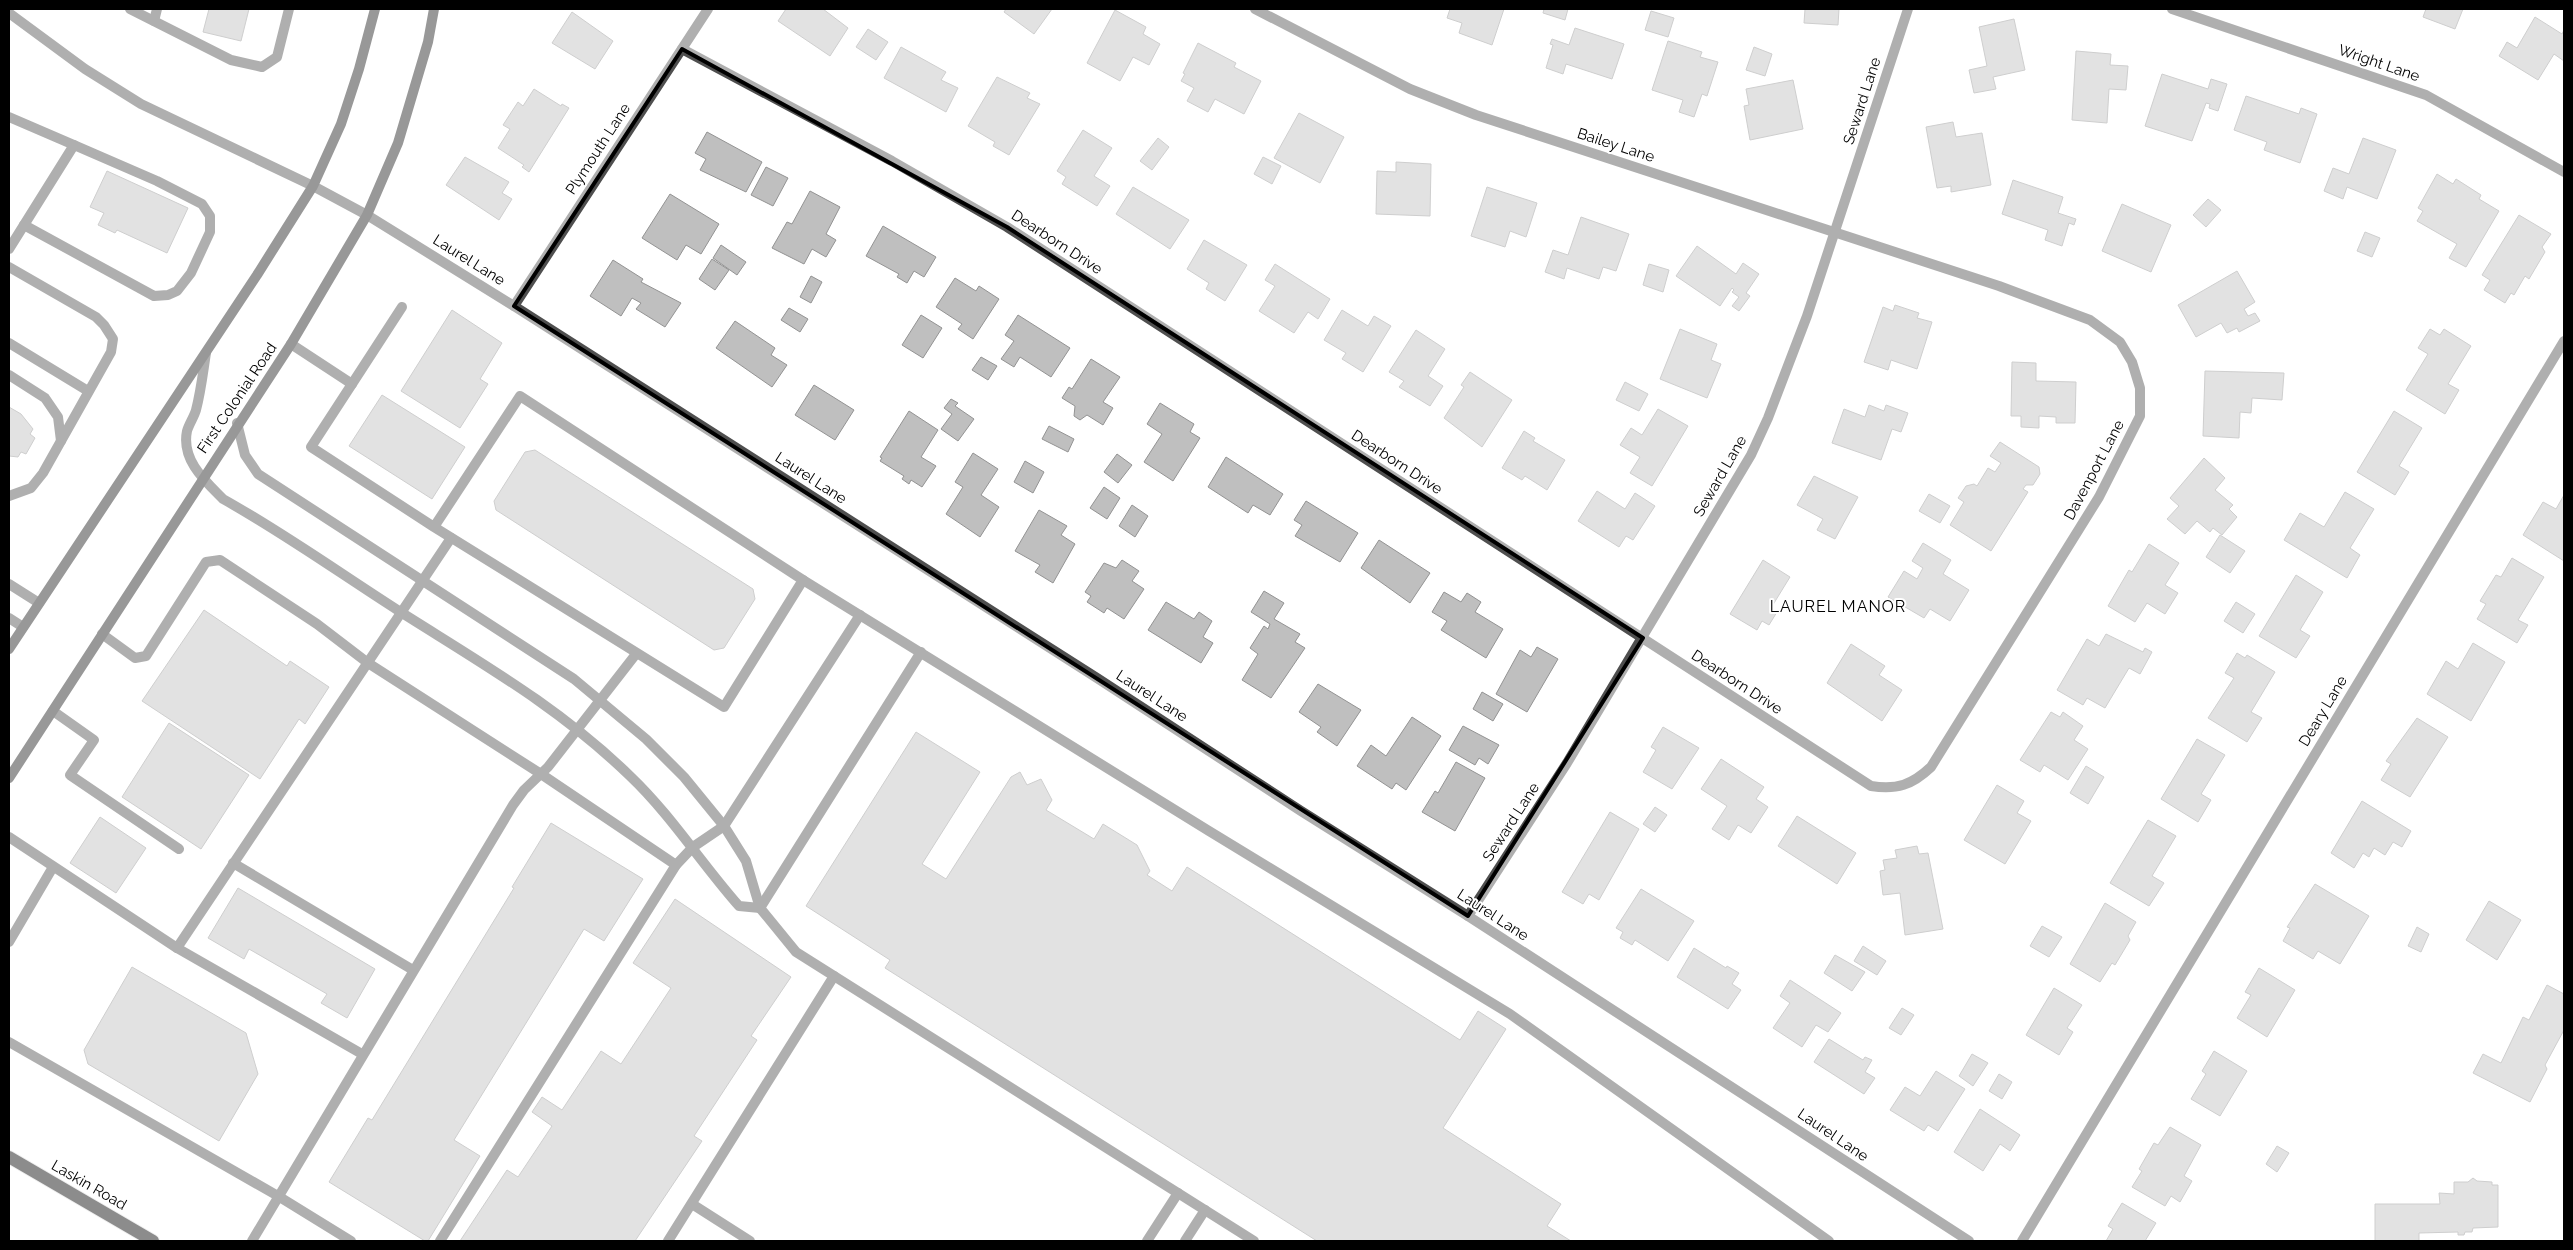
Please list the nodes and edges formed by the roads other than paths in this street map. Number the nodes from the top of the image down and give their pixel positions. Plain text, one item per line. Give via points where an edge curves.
1 (130, 9) edge
2 (157, 9) edge
3 (289, 9) edge
4 (375, 9) edge
5 (434, 9) edge
6 (708, 9) edge
7 (1255, 9) edge
8 (1908, 9) edge
9 (2172, 9) edge
10 (9, 14) edge
11 (154, 22) junction
12 (682, 49) junction
13 (9, 116) edge
14 (74, 145) junction
15 (2564, 172) edge
16 (313, 186) junction
17 (367, 215) junction
18 (24, 225) junction
19 (1835, 232) junction
20 (9, 249) edge
21 (9, 267) edge
22 (1980, 280) joint
23 (514, 306) junction
24 (402, 307) dead end
25 (2564, 341) edge
26 (9, 343) edge
27 (291, 344) junction
28 (206, 352) junction
29 (9, 375) edge
30 (352, 384) junction
31 (88, 391) junction
32 (237, 423) junction
33 (61, 441) junction
34 (202, 478) junction
35 (11, 493) edge
36 (434, 527) junction
37 (451, 538) junction
38 (423, 580) junction
39 (803, 580) junction
40 (9, 584) edge
41 (39, 603) junction
42 (2030, 610) joint
43 (402, 613) junction
44 (860, 614) junction
45 (9, 618) edge
46 (23, 627) junction
47 (102, 634) junction
48 (1643, 638) junction
49 (9, 649) edge
50 (921, 652) junction
51 (636, 654) junction
52 (368, 663) junction
53 (600, 699) junction
54 (53, 711) junction
55 (577, 729) junction
56 (540, 774) junction
57 (9, 778) edge
58 (724, 826) junction
59 (9, 838) edge
60 (693, 847) junction
61 (179, 849) dead end
62 (233, 863) junction
63 (676, 865) junction
64 (53, 867) junction
65 (760, 908) junction
66 (1468, 916) junction
67 (9, 942) edge
68 (177, 948) junction
69 (413, 970) junction
70 (834, 976) junction
71 (9, 1042) edge
72 (362, 1054) junction
73 (9, 1157) edge
74 (1178, 1193) junction
75 (278, 1196) junction
76 (692, 1204) junction
77 (1205, 1210) junction
78 (1251, 1240) edge
79 (153, 1241) edge
80 (252, 1241) edge
81 (350, 1241) edge
82 (440, 1241) edge
83 (668, 1241) edge
84 (750, 1241) edge
85 (1147, 1241) edge
86 (1185, 1241) edge
87 (1829, 1241) edge
88 (1969, 1241) edge
89 (2022, 1241) edge

1 - 11 street
2 - 11 street
3 - 11 street via 277,57 262,67 231,60
4 - 16 main road via 341,124
5 - 17 main road, First Colonial Road via 398,143
6 - 12 street, Plymouth Lane
7 - 19 street, Bailey Lane via 1410,89 1476,115
8 - 19 street, Seward Lane
9 - 15 street, Wright Lane via 2426,95
10 - 16 street, Laurel Lane via 85,69 141,104
12 - 23 street, Plymouth Lane
12 - 48 street, Dearborn Drive via 892,161 1007,227
13 - 14 street
14 - 18 street
14 - 18 street via 202,204 210,216 210,232 191,273 177,291 154,296
16 - 17 street, Laurel Lane
16 - 28 main road
17 - 23 street, Laurel Lane
17 - 27 main road, First Colonial Road
18 - 20 street
19 - 22 street, Bailey Lane
19 - 48 street, Seward Lane via 1807,316 1755,448
21 - 31 street via 96,317 113,339 111,352
22 - 42 street, Davenport Lane via 2090,320 2109,332 2120,342 2132,362 2140,388 2140,416 2099,496
23 - 66 street, Laurel Lane
24 - 30 street
25 - 89 street, Deary Lane
26 - 31 street
27 - 30 street
27 - 32 main road, First Colonial Road
28 - 34 street via 196,412 186,444
28 - 41 main road
29 - 33 street via 45,398 58,417
30 - 36 street via 311,447
31 - 33 street
32 - 34 main road, First Colonial Road
32 - 38 street via 245,455 258,474
33 - 35 street via 31,488
34 - 43 street via 223,499
34 - 47 main road, First Colonial Road
36 - 37 street
36 - 39 street via 520,396
37 - 38 street
37 - 51 street
38 - 43 street
38 - 53 street
39 - 44 street
39 - 51 street via 724,708
40 - 41 street
41 - 46 main road
42 - 48 street, Dearborn Drive via 1930,767 1906,786 1888,789 1871,786
43 - 52 street
43 - 55 street via 515,683
44 - 50 street
44 - 58 street
45 - 46 street
46 - 49 main road
47 - 52 street via 135,658 146,656 206,562 220,560 317,624
47 - 54 main road, First Colonial Road
48 - 66 street, Seward Lane
50 - 65 street
50 - 87 street via 1510,1014
51 - 53 street
52 - 56 street
52 - 62 street
53 - 55 street
53 - 58 street via 684,777
54 - 57 main road, First Colonial Road
54 - 61 street via 94,740 70,775
55 - 56 street
55 - 60 street via 630,776
56 - 63 street
56 - 69 street via 513,805
58 - 60 street
58 - 65 street via 746,861
59 - 64 street
60 - 63 street
60 - 65 street via 739,906
62 - 68 street
62 - 69 street
63 - 82 street
64 - 67 street
64 - 68 street
65 - 70 street via 796,952
66 - 88 street, Laurel Lane
68 - 72 street
69 - 72 street
70 - 74 street
70 - 76 street
71 - 75 street
72 - 75 street
73 - 79 main road, Laskin Road
74 - 77 street
74 - 85 street
75 - 80 street
75 - 81 street
76 - 83 street
76 - 84 street
77 - 78 street
77 - 86 street

